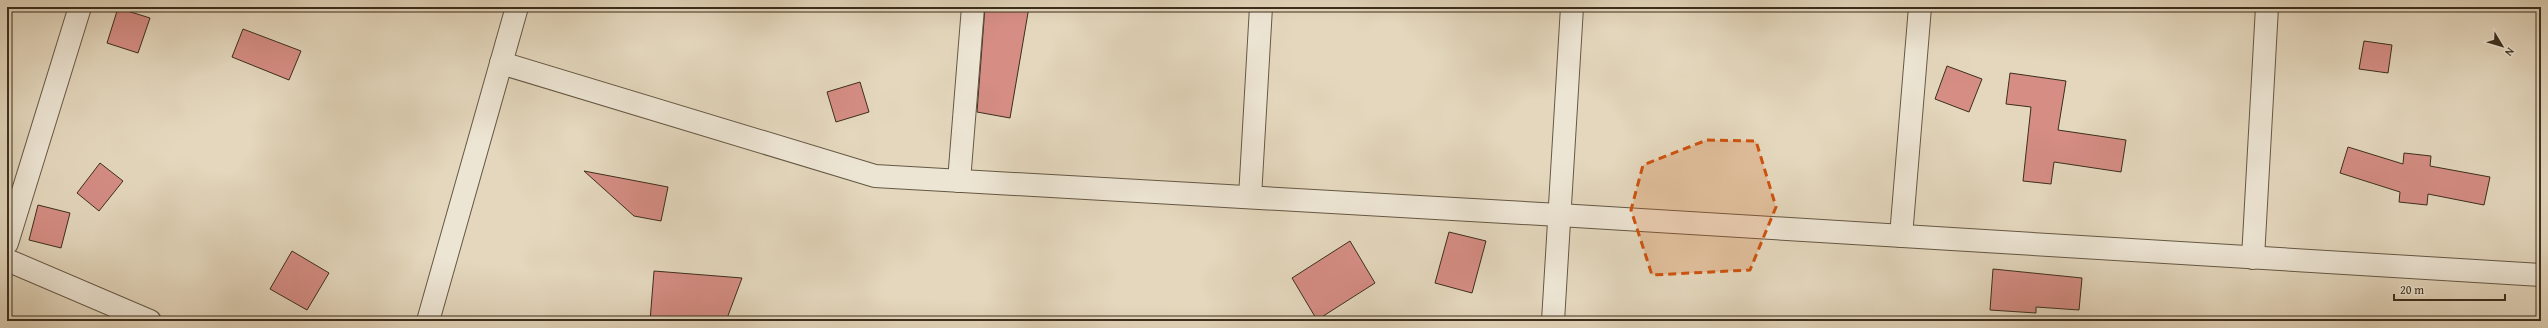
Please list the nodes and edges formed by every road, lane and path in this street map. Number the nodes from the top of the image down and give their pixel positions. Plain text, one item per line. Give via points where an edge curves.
1 (80, 7) edge
2 (517, 7) edge
3 (974, 7) edge
4 (1261, 7) edge
5 (1572, 7) edge
6 (1920, 7) edge
7 (2267, 7) edge
8 (501, 63) junction
9 (959, 181) junction
10 (1250, 197) junction
11 (1559, 215) junction
12 (1901, 236) junction
13 (7, 243) edge
14 (2253, 258) junction
15 (7, 260) edge
16 (2541, 275) edge
17 (150, 321) edge
18 (428, 321) edge
19 (1552, 321) edge

1 - 13 street
2 - 8 street
3 - 9 street
4 - 10 street
5 - 11 street
6 - 12 street
7 - 14 street
8 - 9 street via 875,176
8 - 18 street
9 - 10 street
10 - 11 street
11 - 12 street
11 - 19 street
12 - 14 street
14 - 16 street
15 - 17 street

